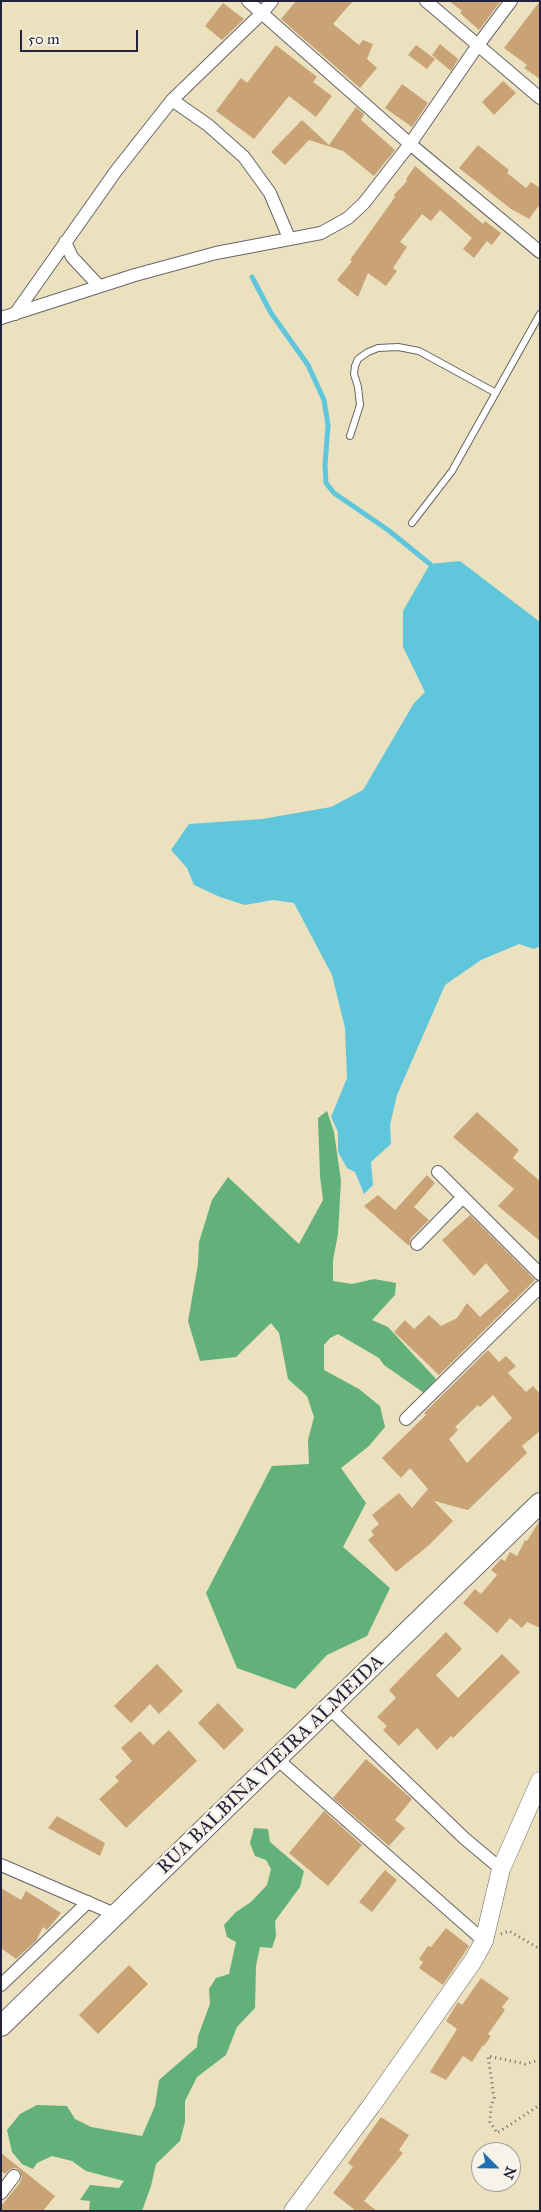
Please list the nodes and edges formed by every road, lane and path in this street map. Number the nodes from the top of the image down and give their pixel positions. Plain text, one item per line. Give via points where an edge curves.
1 (248, 1) edge
2 (272, 1) edge
3 (426, 1) edge
4 (511, 1) edge
5 (261, 14) junction
6 (478, 45) junction
7 (540, 98) edge
8 (172, 100) junction
9 (410, 144) junction
10 (288, 238) junction
11 (65, 242) junction
12 (540, 252) edge
13 (99, 286) junction
14 (15, 314) junction
15 (539, 316) edge
16 (1, 318) edge
17 (496, 393) junction
18 (350, 436) dead end
19 (412, 523) dead end
20 (438, 1172) dead end
21 (463, 1197) junction
22 (417, 1244) dead end
23 (540, 1274) edge
24 (540, 1287) edge
25 (406, 1419) dead end
26 (540, 1503) edge
27 (329, 1708) junction
28 (277, 1759) junction
29 (539, 1783) edge
30 (1, 1866) edge
31 (501, 1869) junction
32 (88, 1902) junction
33 (117, 1915) junction
34 (484, 1941) junction
35 (540, 1950) edge
36 (1, 1985) edge
37 (1, 2026) edge
38 (540, 2060) edge
39 (540, 2105) edge
40 (14, 2176) dead end
41 (1, 2193) edge
42 (293, 2211) edge

1 - 5 street
2 - 5 street
3 - 6 street
4 - 6 street
5 - 8 street
5 - 9 street
6 - 7 street
6 - 9 street
8 - 10 street via 208,124 244,157 270,193
8 - 11 street
9 - 10 street via 364,203 348,218 321,233
9 - 12 street
10 - 13 street via 216,253
11 - 13 street via 72,257
11 - 14 street
13 - 14 street
14 - 16 street
15 - 17 lane
17 - 18 lane via 419,351 378,348 358,359 355,366 360,405
17 - 19 lane via 452,471
20 - 21 street
21 - 22 street
21 - 23 street
24 - 25 street
26 - 27 main road, RUA BALBINA VIEIRA ALMEIDA
27 - 28 main road, RUA BALBINA VIEIRA ALMEIDA
27 - 31 street via 464,1838
28 - 33 main road, RUA BALBINA VIEIRA ALMEIDA
28 - 34 street
29 - 31 street
30 - 32 street
31 - 34 street
32 - 33 street
32 - 36 street
33 - 37 main road, RUA BALBINA VIEIRA ALMEIDA
34 - 35 path via 509,1931
34 - 42 street via 398,2069
38 - 39 path via 525,2064 488,2056 494,2098 490,2122 497,2133
40 - 41 street

